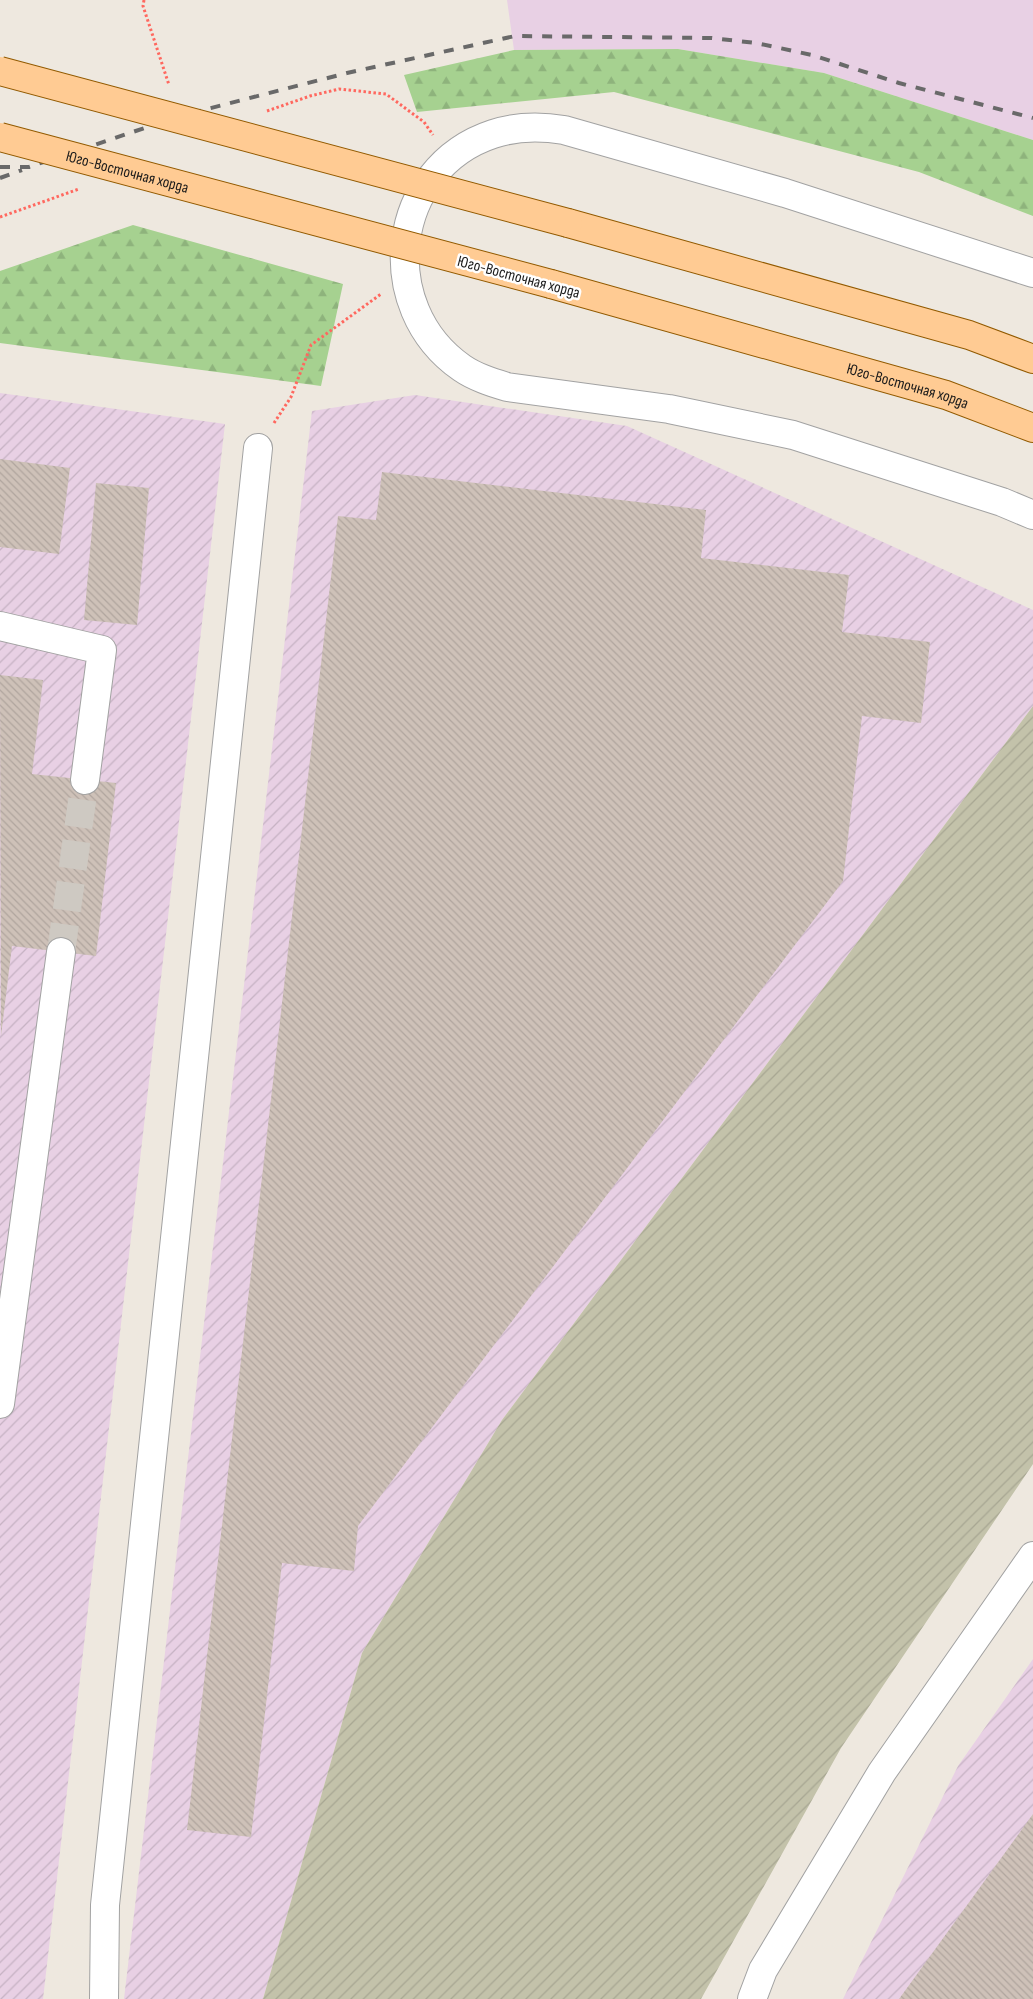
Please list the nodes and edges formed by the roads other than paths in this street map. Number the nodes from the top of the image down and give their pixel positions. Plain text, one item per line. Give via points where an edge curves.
1 (0, 71) edge
2 (0, 138) edge
3 (1033, 273) edge
4 (1033, 360) edge
5 (946, 395) junction
6 (1033, 428) edge
7 (1033, 436) edge
8 (258, 448) road end
9 (1033, 515) edge
10 (0, 626) edge
11 (85, 780) tunnel mouth
12 (61, 952) tunnel mouth
13 (0, 1404) edge
14 (1033, 1556) edge
15 (104, 1999) edge
16 (752, 1999) edge

1 - 4 main road, bridge via 568,223 969,335
2 - 5 main road, Юго-Восточная хорда, bridge via 551,284
3 - 9 street via 786,193 540,126 492,134 470,144 433,175 420,196 406,234 404,266 408,290 428,335 443,353 484,380 506,388 670,409 793,435 1002,502
5 - 6 main road, Юго-Восточная хорда
5 - 7 street
8 - 15 street via 105,1906
10 - 11 street via 102,650
12 - 13 street
14 - 16 street via 882,1772 763,1970

